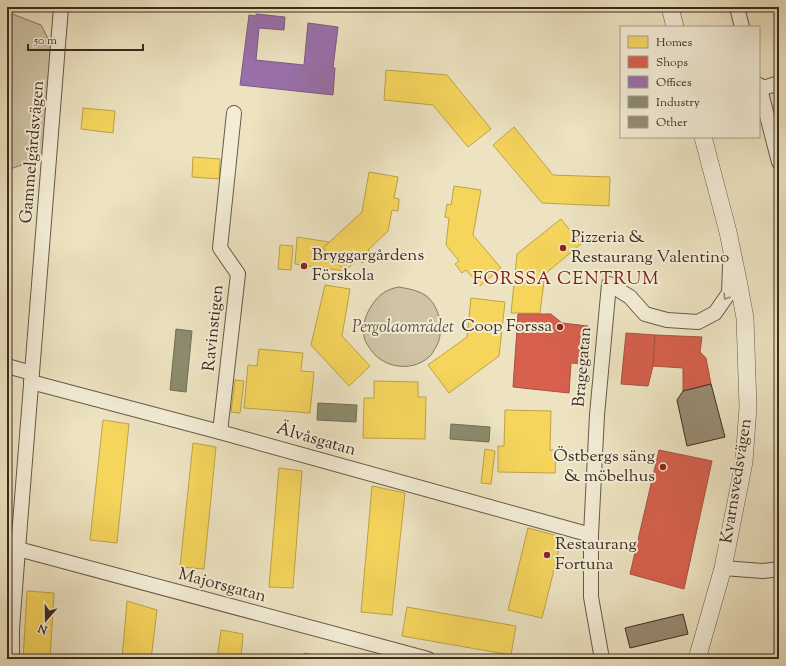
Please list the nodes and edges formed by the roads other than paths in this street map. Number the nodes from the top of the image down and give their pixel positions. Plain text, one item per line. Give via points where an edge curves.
1 (62, 7) edge
2 (670, 7) edge
3 (737, 7) edge
4 (675, 26) edge
5 (742, 26) edge
6 (779, 83) edge
7 (760, 87) edge
8 (234, 113) dead end
9 (703, 138) edge
10 (779, 162) edge
11 (728, 232) junction
12 (7, 366) edge
13 (31, 377) junction
14 (220, 432) junction
15 (591, 535) junction
16 (12, 548) edge
17 (723, 568) junction
18 (779, 569) edge
19 (10, 629) edge
20 (12, 659) edge
21 (428, 659) edge
22 (602, 659) edge
23 (697, 659) edge

1 - 13 street, Gammelgårdsvägen
2 - 4 street
3 - 5 street
6 - 7 street
7 - 10 street
8 - 14 street, Ravinstigen via 220,248 238,274
9 - 11 street, Kvarnsvedsvägen
11 -> 15 street, Bragegatan via 729,293 715,313 698,322 667,320 645,314 630,297 609,284 597,415
11 - 17 street, Kvarnsvedsvägen via 745,318 748,407 744,462
12 - 13 street, Älvåsgatan
13 - 14 street, Älvåsgatan
13 - 16 street, Gammelgårdsvägen
14 - 15 street, Älvåsgatan
15 - 22 street, Bragegatan via 591,597
16 - 19 street, Gammelgårdsvägen
16 - 21 street, Majorsgatan
17 - 18 street via 763,572
17 - 23 street, Kvarnsvedsvägen
19 - 20 street, Gammelgårdsvägen

